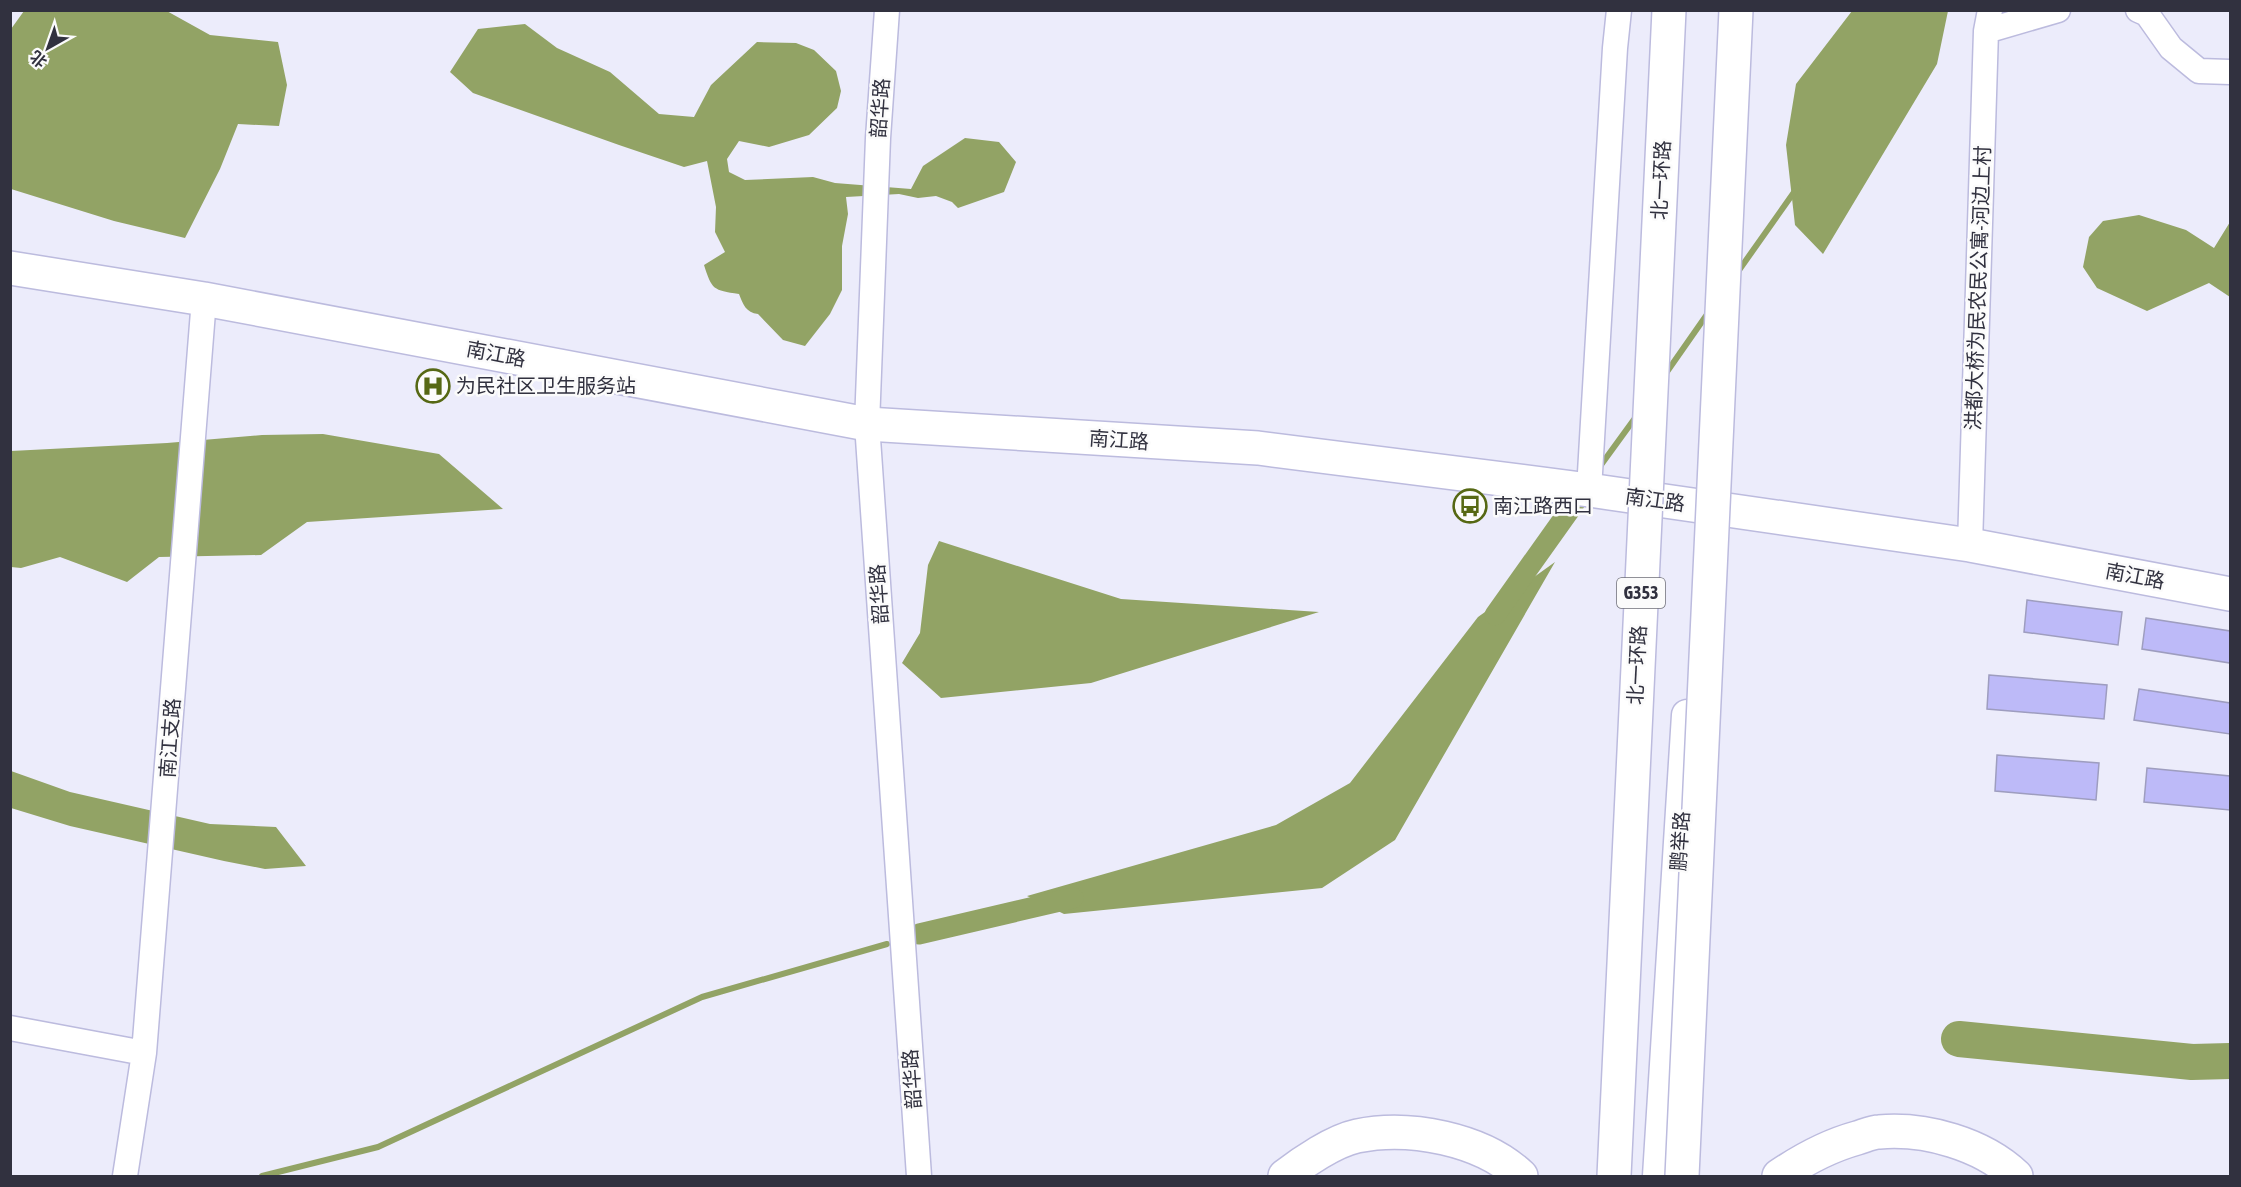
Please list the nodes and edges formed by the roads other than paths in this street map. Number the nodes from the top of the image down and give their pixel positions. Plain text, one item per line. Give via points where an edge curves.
1 (887, 10) edge
2 (1619, 10) edge
3 (1669, 10) edge
4 (1736, 10) edge
5 (2058, 10) edge
6 (2138, 10) edge
7 (1988, 21) edge
8 (2230, 72) edge
9 (10, 268) edge
10 (204, 299) junction
11 (867, 424) junction
12 (1589, 490) junction
13 (1701, 506) junction
14 (1970, 545) junction
15 (2230, 594) edge
16 (10, 1028) edge
17 (144, 1053) junction
18 (2010, 1171) edge
19 (125, 1176) edge
20 (919, 1176) edge
21 (1286, 1176) edge
22 (1521, 1176) edge
23 (1614, 1176) edge
24 (1659, 1176) edge
25 (1682, 1176) edge
26 (1779, 1176) edge

1 - 11 street, 韶华路
2 - 12 street
3 - 23 main road, 北一环路 / G353, bridge
4 - 25 main road, bridge
5 - 7 street
6 - 8 street via 2147,14 2171,48 2199,71
7 - 14 street, 洪都大桥为民农民公寓-河边上村
9 - 10 main road, 南江路
10 - 11 main road, 南江路
10 - 17 street, 南江支路
11 - 12 main road, 南江路 via 1258,448
11 - 20 street, 韶华路
12 - 13 main road, 南江路
13 - 14 main road, 南江路
13 - 24 street, 鹏举路
14 - 15 main road, 南江路
16 - 17 street
17 - 19 street, 南江支路
18 - 26 main road via 1958,1142 1919,1133 1878,1132 1833,1145
21 - 22 main road via 1332,1146 1355,1136 1386,1132 1465,1143

